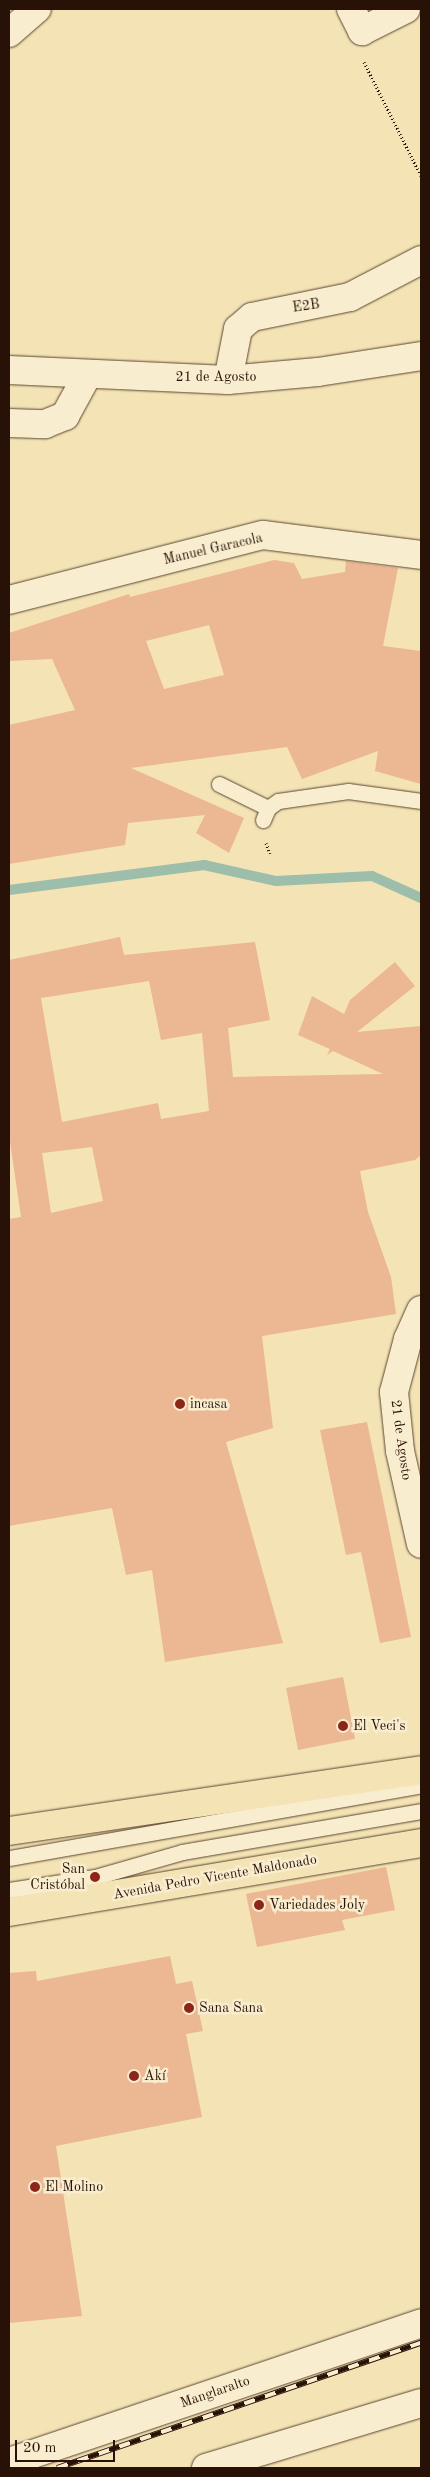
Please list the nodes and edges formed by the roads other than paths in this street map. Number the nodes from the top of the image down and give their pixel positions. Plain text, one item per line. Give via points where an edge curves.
1 (37, 9) edge
2 (406, 9) edge
3 (358, 31) edge
4 (9, 32) edge
5 (421, 260) edge
6 (421, 356) edge
7 (9, 370) edge
8 (88, 374) junction
9 (228, 380) junction
10 (9, 423) edge
11 (421, 555) edge
12 (9, 600) edge
13 (218, 784) dead end
14 (421, 801) edge
15 (421, 1310) edge
16 (421, 1544) edge
17 (421, 1770) edge
18 (421, 1785) edge
19 (421, 1811) edge
20 (9, 1831) edge
21 (421, 1843) edge
22 (9, 1858) edge
23 (9, 1890) edge
24 (9, 1912) edge
25 (421, 2323) edge
26 (421, 2403) edge
27 (9, 2462) edge
28 (248, 2462) edge
29 (206, 2468) edge

1 - 4 street
2 - 3 street
5 - 9 street, E2B via 350,297 252,317 238,329
6 - 9 street, 21 de Agosto via 318,372
7 - 8 street, 21 de Agosto
8 - 9 street, 21 de Agosto
8 - 10 street via 65,416 45,424
11 - 12 street, Manuel Garacola via 263,535
13 - 14 lane via 266,814 278,800 348,791
15 - 16 street, 21 de Agosto via 408,1339 394,1392 400,1451
17 - 20 main road
18 - 22 lane
19 - 23 lane via 182,1852 95,1877
21 - 24 main road, Avenida Pedro Vicente Maldonado
25 - 27 street, Manglaralto
26 - 28 street
28 - 29 street

